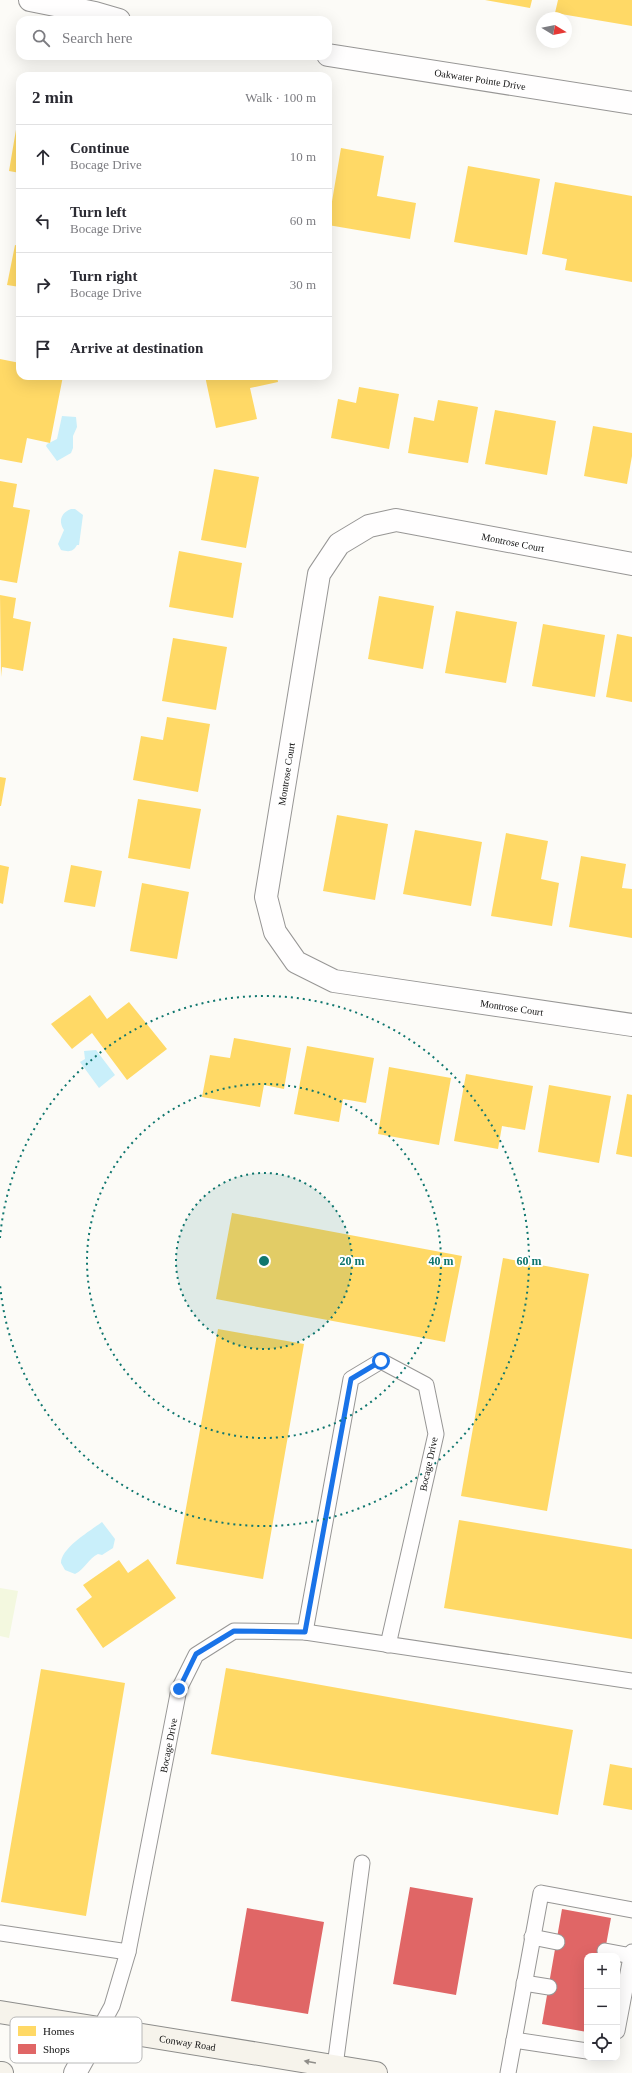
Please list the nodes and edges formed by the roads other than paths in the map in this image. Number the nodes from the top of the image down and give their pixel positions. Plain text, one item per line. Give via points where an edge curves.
1 (30, 0) edge
2 (106, 16) edge
3 (332, 56) edge
4 (632, 103) edge
5 (632, 564) edge
6 (632, 1025) edge
7 (305, 1632) junction
8 (388, 1645) junction
9 (632, 1681) edge
10 (362, 1863) dead end
11 (632, 1910) edge
12 (0, 1933) edge
13 (532, 1938) junction
14 (557, 1942) dead end
15 (605, 1951) dead end
16 (128, 1952) junction
17 (632, 1954) edge
18 (524, 1983) junction
19 (549, 1987) dead end
20 (620, 1999) edge
21 (0, 2012) edge
22 (31, 2017) edge
23 (106, 2017) edge
24 (142, 2035) edge
25 (514, 2040) junction
26 (584, 2052) edge
27 (81, 2063) edge
28 (335, 2066) junction
29 (75, 2073) edge
30 (376, 2073) edge
31 (508, 2073) edge

1 - 2 street
3 - 4 street, Oakwater Pointe Drive
5 - 6 street, Montrose Court via 396,520 369,526 339,544 319,574 266,897 275,932 296,962 334,981
7 - 8 lane, Bocage Drive
7 - 8 lane, Bocage Drive via 351,1379 381,1361 426,1385 436,1434
7 - 16 lane, Bocage Drive via 234,1631 196,1654 179,1689
8 - 9 lane, Bocage Drive
10 - 28 lane
11 - 13 lane via 541,1893
12 - 16 lane
13 - 14 lane
13 - 18 lane
15 - 17 lane
16 - 23 lane, Bocage Drive via 112,2006
17 - 20 lane
18 - 19 lane
18 - 25 lane
21 - 22 main road, Conway Road
28 -> 24 main road, Conway Road
25 - 26 lane
25 - 31 lane
27 - 29 street
28 - 30 main road, Conway Road

